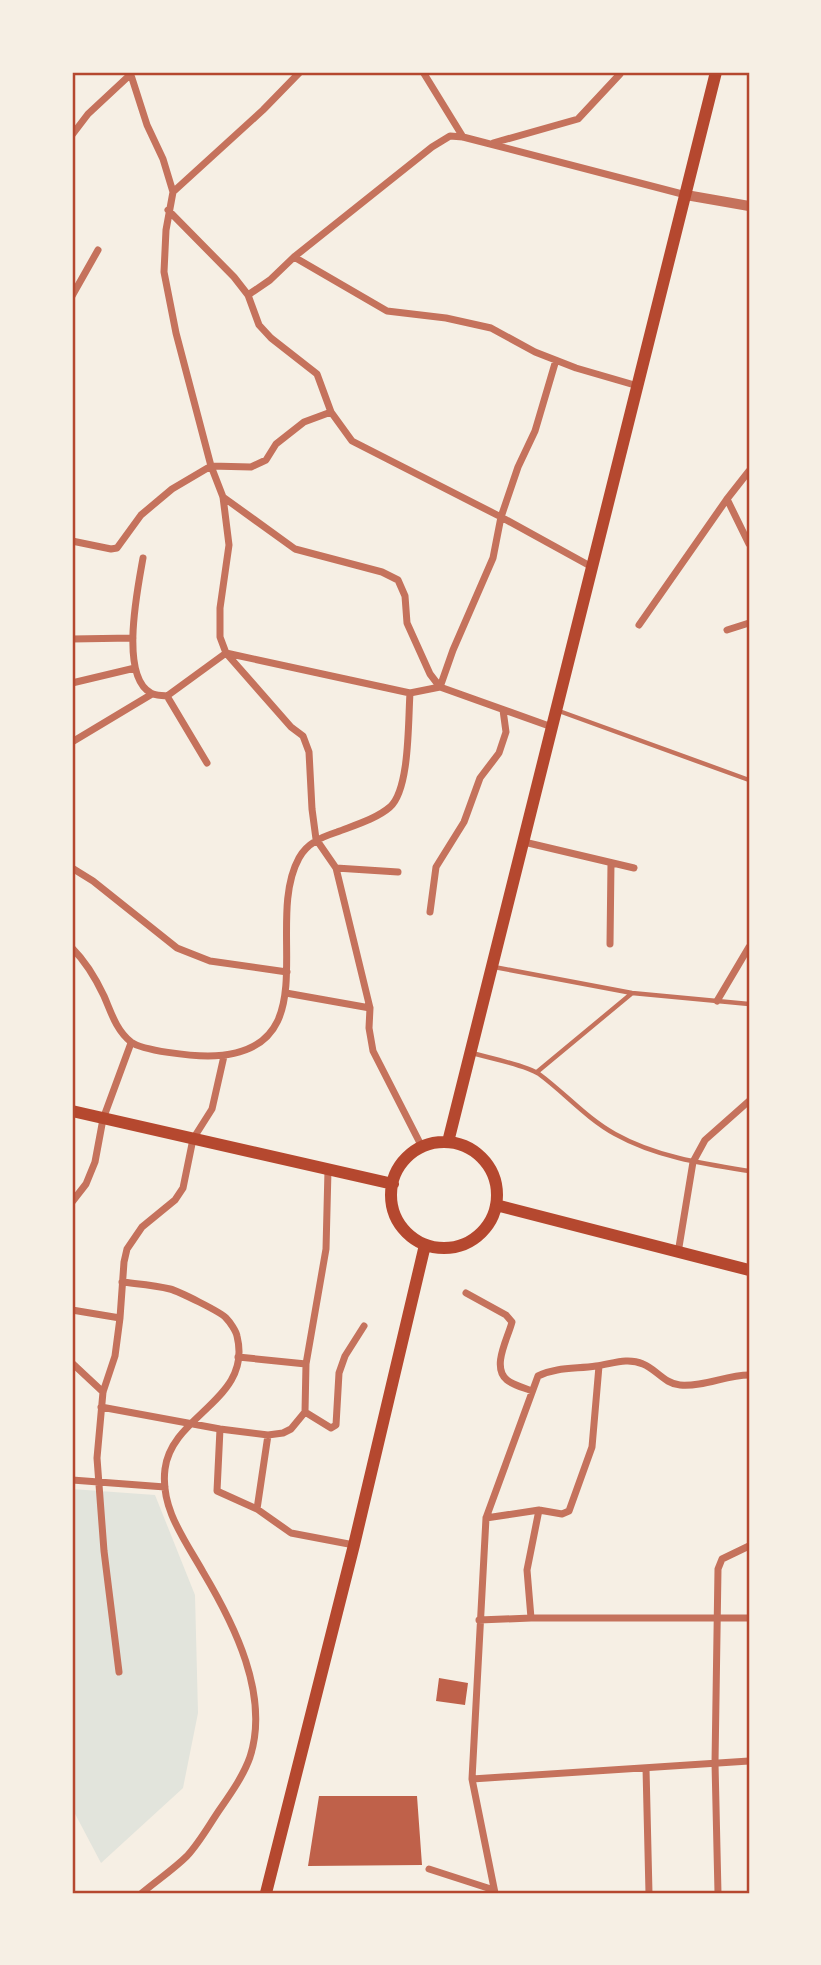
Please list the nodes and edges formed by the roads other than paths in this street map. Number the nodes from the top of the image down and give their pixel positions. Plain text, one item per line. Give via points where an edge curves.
1 (300, 72) edge
2 (423, 72) edge
3 (716, 72) edge
4 (131, 73) edge
5 (620, 74) dead end
6 (72, 135) edge
7 (463, 137) junction
8 (490, 144) junction
9 (173, 192) junction
10 (686, 195) junction
11 (749, 206) edge
12 (168, 210) junction
13 (98, 250) dead end
14 (294, 257) junction
15 (72, 296) edge
16 (248, 296) junction
17 (556, 360) junction
18 (638, 386) junction
19 (331, 412) junction
20 (212, 466) junction
21 (749, 471) edge
22 (223, 498) junction
23 (727, 499) junction
24 (501, 517) junction
25 (72, 541) edge
26 (749, 544) edge
27 (143, 558) dead end
28 (592, 567) junction
29 (749, 622) edge
30 (639, 625) dead end
31 (727, 630) dead end
32 (133, 638) junction
33 (72, 639) edge
34 (226, 653) junction
35 (135, 667) junction
36 (72, 683) edge
37 (440, 687) junction
38 (410, 693) junction
39 (152, 694) junction
40 (167, 696) junction
41 (503, 710) junction
42 (557, 710) junction
43 (552, 727) junction
44 (72, 742) edge
45 (207, 763) dead end
46 (749, 780) edge
47 (316, 839) junction
48 (524, 842) junction
49 (611, 863) junction
50 (72, 868) edge
51 (336, 868) junction
52 (634, 868) dead end
53 (398, 872) dead end
54 (429, 912) dead end
55 (610, 943) dead end
56 (749, 947) edge
57 (72, 948) edge
58 (492, 967) junction
59 (287, 972) junction
60 (286, 993) junction
61 (632, 993) junction
62 (717, 1001) junction
63 (749, 1004) edge
64 (370, 1008) junction
65 (131, 1043) junction
66 (471, 1052) junction
67 (224, 1056) junction
68 (537, 1072) junction
69 (749, 1101) edge
70 (72, 1111) edge
71 (103, 1119) junction
72 (193, 1139) junction
73 (448, 1142) junction
74 (422, 1147) junction
75 (693, 1163) junction
76 (328, 1170) junction
77 (749, 1171) edge
78 (393, 1184) junction
79 (72, 1202) edge
80 (496, 1205) junction
81 (425, 1245) junction
82 (678, 1253) junction
83 (749, 1270) edge
84 (122, 1282) junction
85 (466, 1293) dead end
86 (72, 1310) edge
87 (120, 1318) junction
88 (364, 1326) dead end
89 (238, 1357) junction
90 (72, 1363) edge
91 (306, 1364) junction
92 (599, 1366) junction
93 (749, 1375) edge
94 (532, 1391) junction
95 (103, 1392) junction
96 (101, 1407) junction
97 (304, 1412) junction
98 (191, 1423) junction
99 (220, 1429) junction
100 (268, 1435) junction
101 (72, 1480) edge
102 (99, 1482) junction
103 (165, 1487) junction
104 (257, 1509) junction
105 (539, 1510) junction
106 (486, 1518) junction
107 (354, 1545) junction
108 (749, 1546) edge
109 (531, 1618) junction
110 (719, 1618) junction
111 (749, 1618) edge
112 (479, 1620) junction
113 (119, 1672) dead end
114 (749, 1761) edge
115 (715, 1763) junction
116 (646, 1768) junction
117 (472, 1779) junction
118 (429, 1869) dead end
119 (494, 1892) edge
120 (142, 1893) edge
121 (266, 1893) edge
122 (649, 1893) edge
123 (718, 1893) edge

1 - 9 street
2 - 7 street
3 - 10 main road
4 - 6 street
4 - 9 street
5 - 8 street via 578,119
7 - 8 street
7 - 14 street via 450,136 432,147
8 - 10 street
9 - 12 street
10 - 11 street
10 - 18 main road
12 - 16 street
12 - 20 street via 164,272
13 - 15 street
14 - 16 street
14 - 17 street via 387,311 491,328
16 - 19 street via 259,325 317,374
17 - 18 street
17 - 24 street via 535,431 517,467
18 - 28 main road
19 - 20 street via 304,422 276,444 266,460 251,467
19 - 24 street via 352,441
20 - 22 street
20 - 25 street via 160,497 117,548
21 - 23 street
22 - 34 street via 229,545 220,637
22 - 37 street via 295,549 398,580 407,622
23 - 26 street
23 - 30 street
24 - 28 street
24 - 37 street via 492,558
27 - 32 street
28 - 42 main road
29 - 31 street
32 - 33 street
32 - 35 street
34 - 38 street
34 - 40 street
34 - 47 street via 303,736 309,752
35 - 36 street
35 - 39 street
37 - 38 street
37 - 41 street
38 - 47 street via 405,778 391,806
39 - 40 street
39 - 44 street
40 - 45 street
41 - 43 street
41 - 54 street via 506,732 499,753 480,778 464,822 436,867
42 - 43 main road
42 - 46 lane
43 - 48 main road
47 - 51 street
47 - 59 street via 300,855 291,874
48 - 49 street
48 - 58 main road
49 - 52 street
49 - 55 street
50 - 59 street via 177,948 210,961
51 - 53 street
51 - 64 street
56 - 62 street
57 - 65 street via 82,957 113,1019
58 - 61 lane
58 - 66 main road
59 - 60 street
60 - 64 street
60 - 67 street via 278,1024 255,1047
61 - 62 lane
61 - 68 lane
62 - 63 lane
64 - 74 street via 373,1051
65 - 67 street via 182,1056
65 - 71 street
66 - 68 lane
66 - 73 main road
67 - 72 street via 212,1110
68 - 75 lane via 615,1134
69 - 75 street via 705,1140
70 - 71 main road
71 - 72 main road
71 - 79 street via 95,1162 86,1185
72 - 76 main road
72 - 84 street via 183,1188 136,1234 127,1249
73 - 74 main road
73 - 80 main road via 476,1152 486,1163 494,1176
74 - 78 main road via 403,1162
75 - 77 lane
75 - 82 street
76 - 78 main road
76 - 91 street via 326,1249
78 - 81 main road via 398,1220
80 - 81 main road via 483,1232 470,1242 456,1247
80 - 82 main road
81 - 107 main road
82 - 83 main road
84 - 87 street
84 - 89 street via 172,1289 225,1317 237,1335
85 - 94 street via 512,1322 501,1372 507,1380
86 - 87 street
87 - 95 street via 115,1356
88 - 97 street via 339,1373 336,1425 331,1428
89 - 91 street
89 - 98 street via 233,1379 220,1398
90 - 95 street
91 - 97 street
92 - 93 street via 618,1360 643,1364 676,1385
92 - 94 street via 554,1370 538,1376
92 - 105 street via 592,1447 569,1511
94 - 106 street
95 - 96 street
96 - 98 street
96 - 102 street
97 - 100 street via 291,1429
98 - 99 street
98 - 103 street via 174,1441 165,1468
99 - 100 street
99 - 104 street via 217,1491
100 - 104 street
101 - 102 street
102 - 103 street
102 - 113 street
103 - 120 street via 179,1531 223,1606 247,1667 256,1717 250,1757 232,1791 187,1856
104 - 107 street via 291,1533
105 - 106 street
105 - 109 street via 527,1570
106 - 112 street
107 - 121 main road
108 - 110 street via 719,1564
109 - 110 street
109 - 112 street
110 - 111 street
110 - 115 street
112 - 117 street
114 - 115 street
115 - 116 street
115 - 123 street
116 - 117 street
116 - 122 street
117 - 119 street
118 - 119 street

